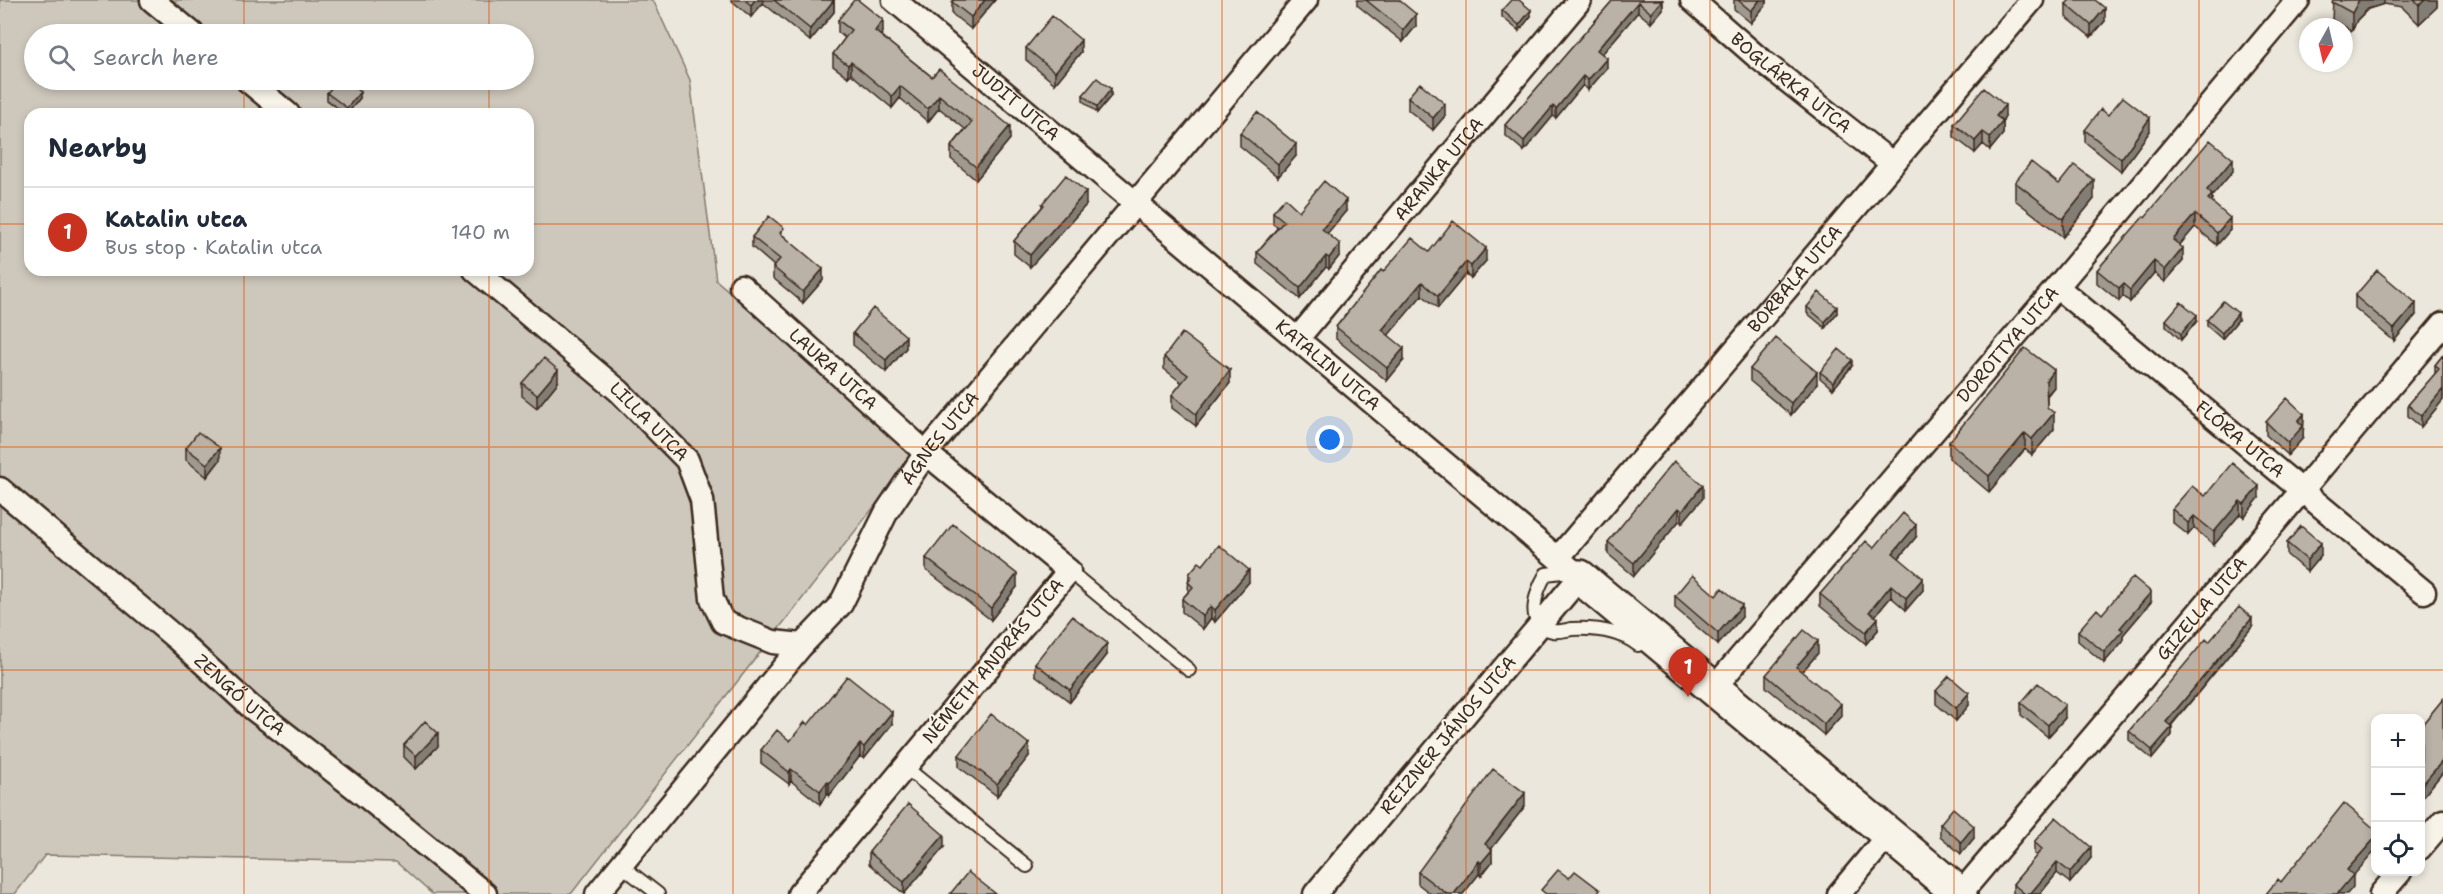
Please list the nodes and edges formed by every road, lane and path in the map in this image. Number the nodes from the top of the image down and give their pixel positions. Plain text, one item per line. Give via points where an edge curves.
1 (152, 0) edge
2 (894, 0) edge
3 (1306, 0) edge
4 (1580, 0) edge
5 (1692, 0) edge
6 (2032, 0) edge
7 (2298, 0) edge
8 (181, 24) edge
9 (259, 90) edge
10 (281, 108) edge
11 (1893, 164) junction
12 (1138, 203) junction
13 (482, 276) edge
14 (741, 286) dead end
15 (2057, 287) junction
16 (2443, 324) edge
17 (1298, 338) junction
18 (926, 453) junction
19 (0, 489) edge
20 (2302, 490) junction
21 (1569, 567) junction
22 (1069, 571) junction
23 (2424, 592) dead end
24 (1540, 625) junction
25 (802, 645) junction
26 (1644, 651) dead end
27 (1189, 670) dead end
28 (1705, 690) junction
29 (905, 767) junction
30 (2443, 821) edge
31 (1889, 834) junction
32 (2425, 843) edge
33 (622, 866) junction
34 (1026, 866) dead end
35 (2397, 876) edge
36 (485, 894) edge
37 (597, 894) edge
38 (658, 894) edge
39 (799, 894) edge
40 (1315, 894) edge
41 (1839, 894) edge
42 (1960, 894) edge
43 (2381, 894) edge

1 - 8 street
2 - 12 street, JUDIT UTCA
3 - 12 street, ÁGNES UTCA
4 - 17 street, ARANKA UTCA
5 - 11 street, BOGLÁRKA UTCA
6 - 11 street, BORBÁLA UTCA
7 - 15 street, DOROTTYA UTCA
9 - 10 street
11 - 21 street, BORBÁLA UTCA
12 - 17 street, KATALIN UTCA
12 - 18 street, ÁGNES UTCA
13 - 25 street, LILLA UTCA via 619,391 687,460 702,500 712,599 723,622 773,642
14 - 18 street, LAURA UTCA
15 - 20 street, FLÓRA UTCA
15 - 28 street, DOROTTYA UTCA
16 - 20 street, GIZELLA UTCA
17 - 21 street, KATALIN UTCA
18 - 22 street, NÉMETH ANDRÁS UTCA
18 - 25 street, ÁGNES UTCA via 888,511 841,604
19 - 36 street, ZENGŐ UTCA via 251,707
20 - 23 street, FLÓRA UTCA
20 - 42 street, GIZELLA UTCA
21 - 24 street, REIZNER JÁNOS UTCA
21 - 28 street, KATALIN UTCA
22 - 27 lane
22 - 29 street, NÉMETH ANDRÁS UTCA
24 - 26 lane via 1553,631 1603,631 1627,637
24 - 40 street, REIZNER JÁNOS UTCA
25 - 33 street, ÁGNES UTCA
28 - 31 street, KATALIN UTCA via 1739,709
29 - 34 lane
29 - 39 street, NÉMETH ANDRÁS UTCA
30 - 32 street
31 - 41 street
31 - 42 street, KATALIN UTCA
33 - 37 street, ÁGNES UTCA
33 - 38 lane
35 - 43 street

